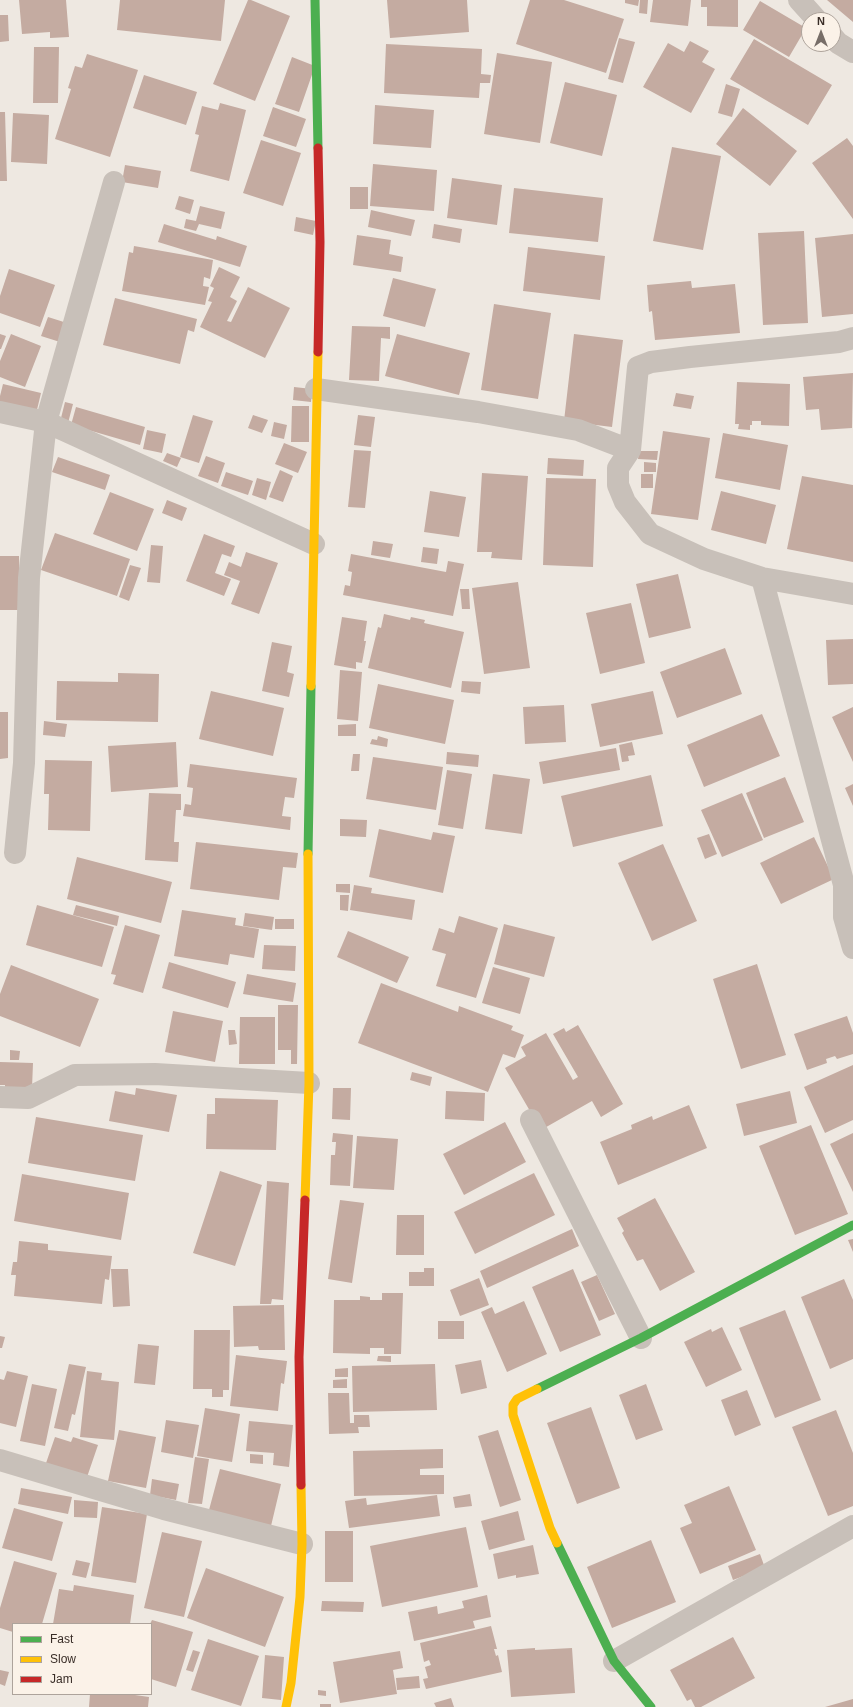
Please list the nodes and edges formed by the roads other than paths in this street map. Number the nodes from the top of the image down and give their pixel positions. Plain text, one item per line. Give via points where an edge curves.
1 (315, 0) edge
2 (799, 0) edge
3 (810, 12) edge
4 (841, 45) edge
5 (853, 52) edge
6 (114, 182) dead end
7 (853, 338) edge
8 (316, 389) junction
9 (0, 412) edge
10 (46, 422) junction
11 (630, 450) junction
12 (314, 544) junction
13 (762, 578) junction
14 (853, 594) edge
15 (15, 853) dead end
16 (849, 881) edge
17 (853, 948) edge
18 (309, 1083) junction
19 (0, 1097) edge
20 (532, 1120) dead end
21 (853, 1225) edge
22 (641, 1338) junction
23 (2, 1465) edge
24 (853, 1526) edge
25 (302, 1544) junction
26 (614, 1661) junction
27 (286, 1707) edge
28 (651, 1707) edge

1 - 8 street via 320,242
2 - 3 street
4 - 5 street
6 - 10 street
7 - 11 street via 839,342 651,362 638,367
8 - 11 street via 470,411 578,430
8 - 12 street
9 - 10 street
10 - 12 street
10 - 15 street via 29,578 24,763
11 - 13 street via 618,468 618,485 625,502 650,534 704,559
12 - 18 street via 308,811
13 - 14 street
13 - 16 street
16 - 17 street via 844,916
18 - 19 street via 155,1074 75,1076 28,1098
18 - 25 street via 299,1357
20 - 22 street
21 - 22 street
22 - 26 street via 517,1399 513,1405 513,1415 550,1528
23 - 25 street
24 - 26 street
25 - 27 street via 300,1597
26 - 28 street

